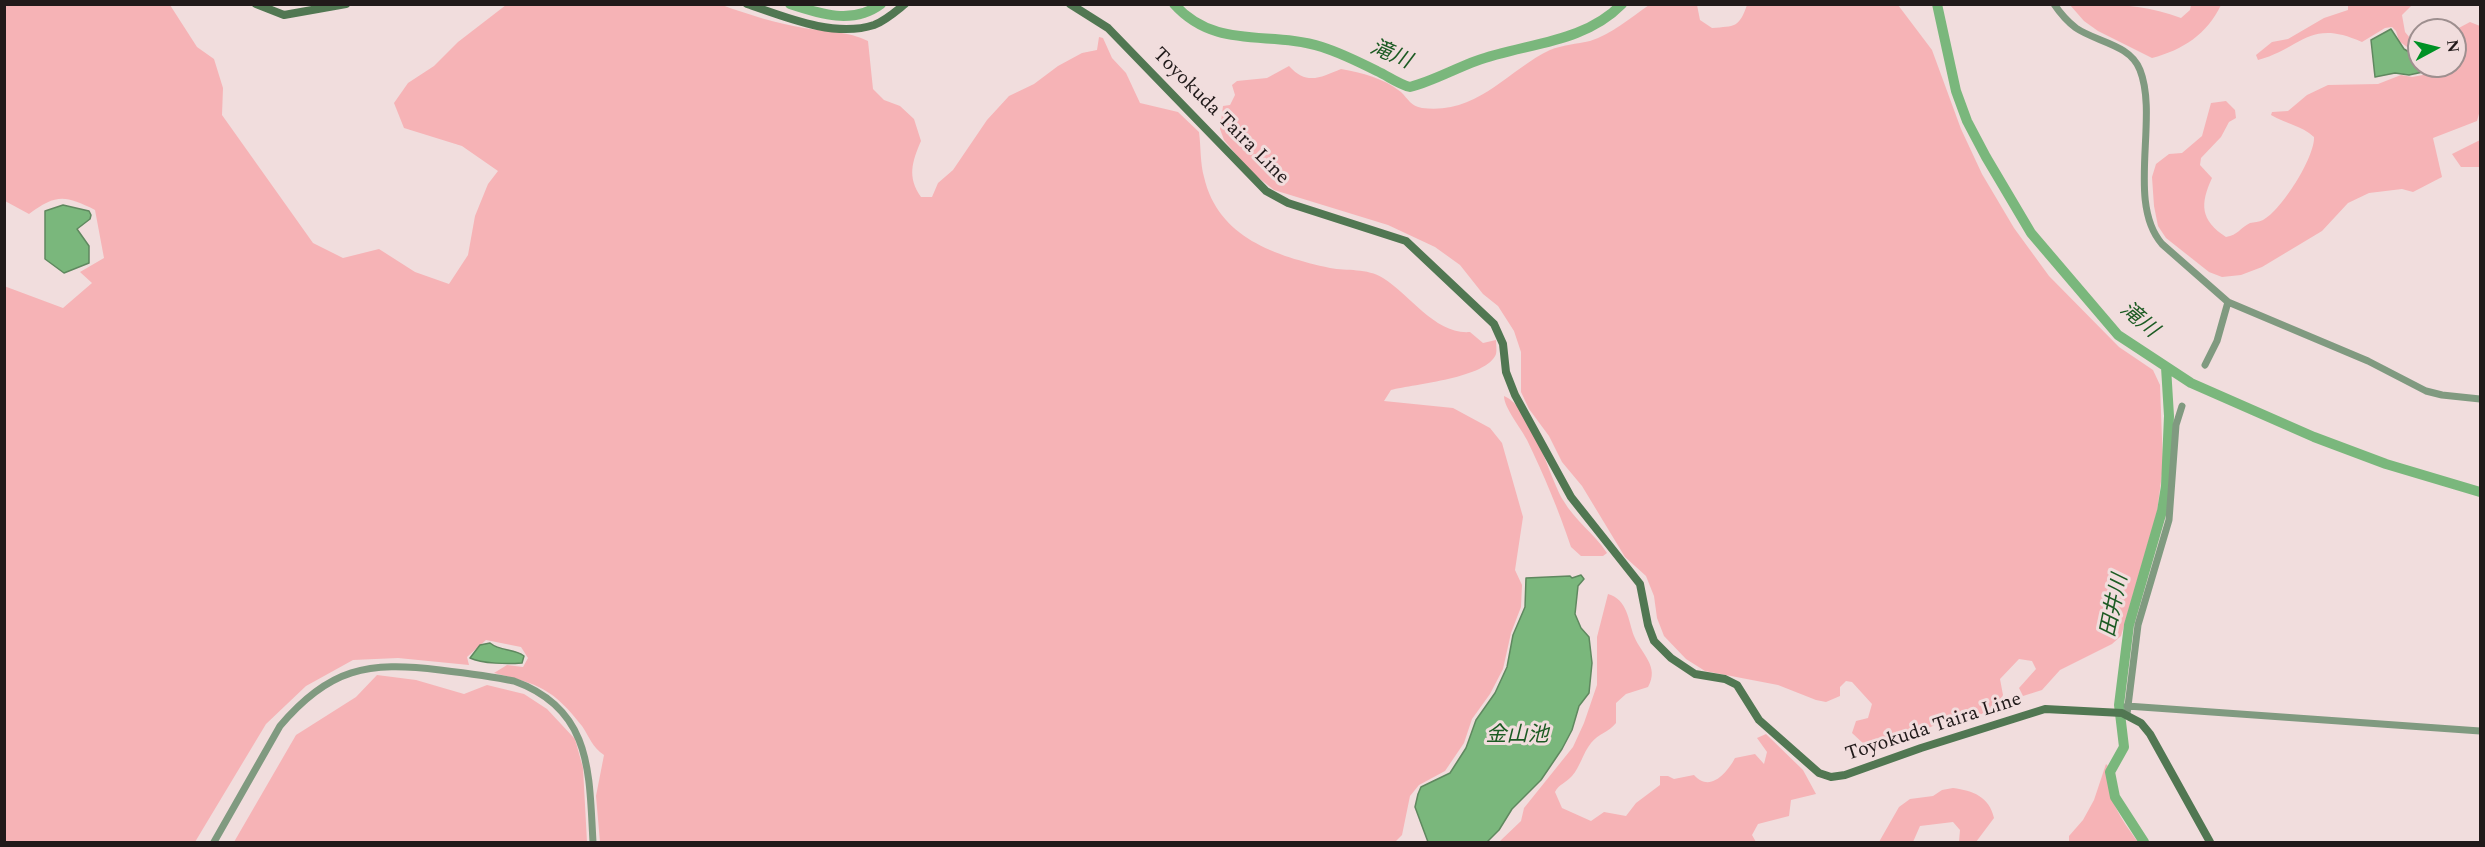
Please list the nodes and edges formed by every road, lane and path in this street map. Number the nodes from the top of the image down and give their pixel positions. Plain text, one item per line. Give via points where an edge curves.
1 (256, 4) edge
2 (346, 4) edge
3 (747, 4) edge
4 (904, 4) edge
5 (1070, 4) edge
6 (2054, 4) edge
7 (2228, 302) junction
8 (2205, 365) dead end
9 (2481, 399) edge
10 (2182, 406) dead end
11 (2123, 711) junction
12 (2481, 731) edge
13 (214, 843) edge
14 (593, 843) edge
15 (2210, 843) edge

1 - 2 main road via 284,15
3 - 4 main road via 792,19 852,29 876,24
5 - 11 main road, Toyokuda Taira Line via 1108,28 1266,191 1406,241 1494,324 1503,344 1512,388 1565,487 1640,584 1654,641 1695,674 1737,685 1759,720 1819,773 1831,777 1845,775 2045,709
6 - 7 street via 2076,28 2125,52 2139,68 2150,226 2162,244
7 - 8 street via 2217,341
7 - 9 street via 2368,361 2426,391
10 - 11 street via 2176,425 2169,520 2141,608
11 - 12 street
11 - 15 main road via 2150,734
13 - 14 street via 280,726 293,710 337,678 367,668 399,665 514,681 551,701 572,724 584,748

